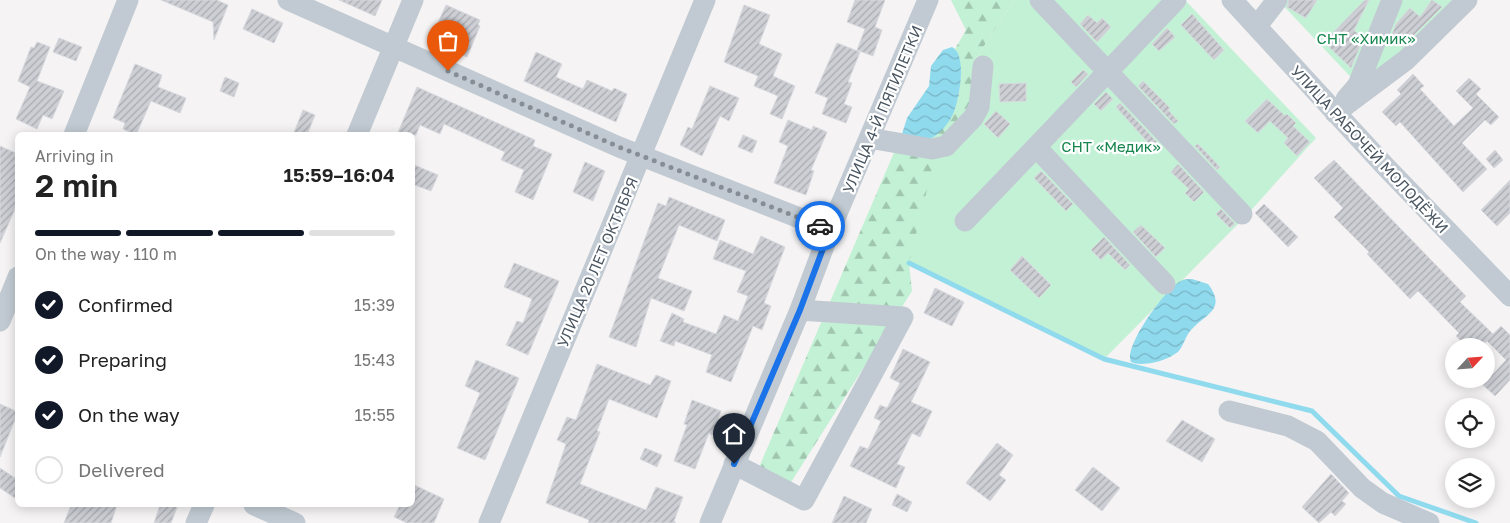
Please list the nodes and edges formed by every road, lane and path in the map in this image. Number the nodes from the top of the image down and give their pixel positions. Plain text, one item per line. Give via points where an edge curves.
1 (128, 0) edge
2 (288, 0) edge
3 (413, 0) edge
4 (706, 0) edge
5 (928, 0) edge
6 (1040, 0) edge
7 (1176, 0) edge
8 (1232, 0) edge
9 (1277, 0) edge
10 (1392, 0) edge
11 (1467, 0) edge
12 (1257, 26) junction
13 (394, 46) junction
14 (983, 66) dead end
15 (1107, 72) junction
16 (1335, 112) junction
17 (75, 132) edge
18 (358, 132) edge
19 (869, 138) junction
20 (1036, 147) junction
21 (641, 156) junction
22 (1242, 214) dead end
23 (965, 221) dead end
24 (830, 230) junction
25 (15, 284) edge
26 (1165, 284) dead end
27 (1510, 296) edge
28 (800, 310) junction
29 (0, 321) edge
30 (1229, 411) dead end
31 (734, 464) junction
32 (203, 507) edge
33 (259, 507) edge
34 (196, 523) edge
35 (296, 523) edge
36 (489, 523) edge
37 (710, 523) edge
38 (1429, 523) edge

1 - 17 street
2 - 13 street
3 - 13 street
4 - 21 street, УЛИЦА 20 ЛЕТ ОКТЯБРЯ
5 - 19 street, УЛИЦА 4-Й ПЯТИЛЕТКИ
6 - 15 street
7 - 15 street
8 - 12 street, УЛИЦА РАБОЧЕЙ МОЛОДЁЖИ
9 - 12 street
10 - 16 street via 1358,85
11 - 16 street via 1406,60
12 - 16 street, УЛИЦА РАБОЧЕЙ МОЛОДЁЖИ
13 - 18 street
13 - 21 street
14 - 19 street via 979,106 946,146 932,149
15 - 20 street
15 - 22 street
16 - 27 street, УЛИЦА РАБОЧЕЙ МОЛОДЁЖИ
19 - 24 street, УЛИЦА 4-Й ПЯТИЛЕТКИ
20 - 23 street
20 - 26 street
21 - 24 street
21 - 36 street, УЛИЦА 20 ЛЕТ ОКТЯБРЯ
24 - 28 street, УЛИЦА 4-Й ПЯТИЛЕТКИ
25 - 29 street
28 - 31 street, УЛИЦА 4-Й ПЯТИЛЕТКИ
28 - 31 street via 903,318 804,500
30 - 38 street via 1288,426 1317,441 1362,488 1383,503
31 - 37 street, УЛИЦА 4-Й ПЯТИЛЕТКИ
32 - 34 street
33 - 35 street

